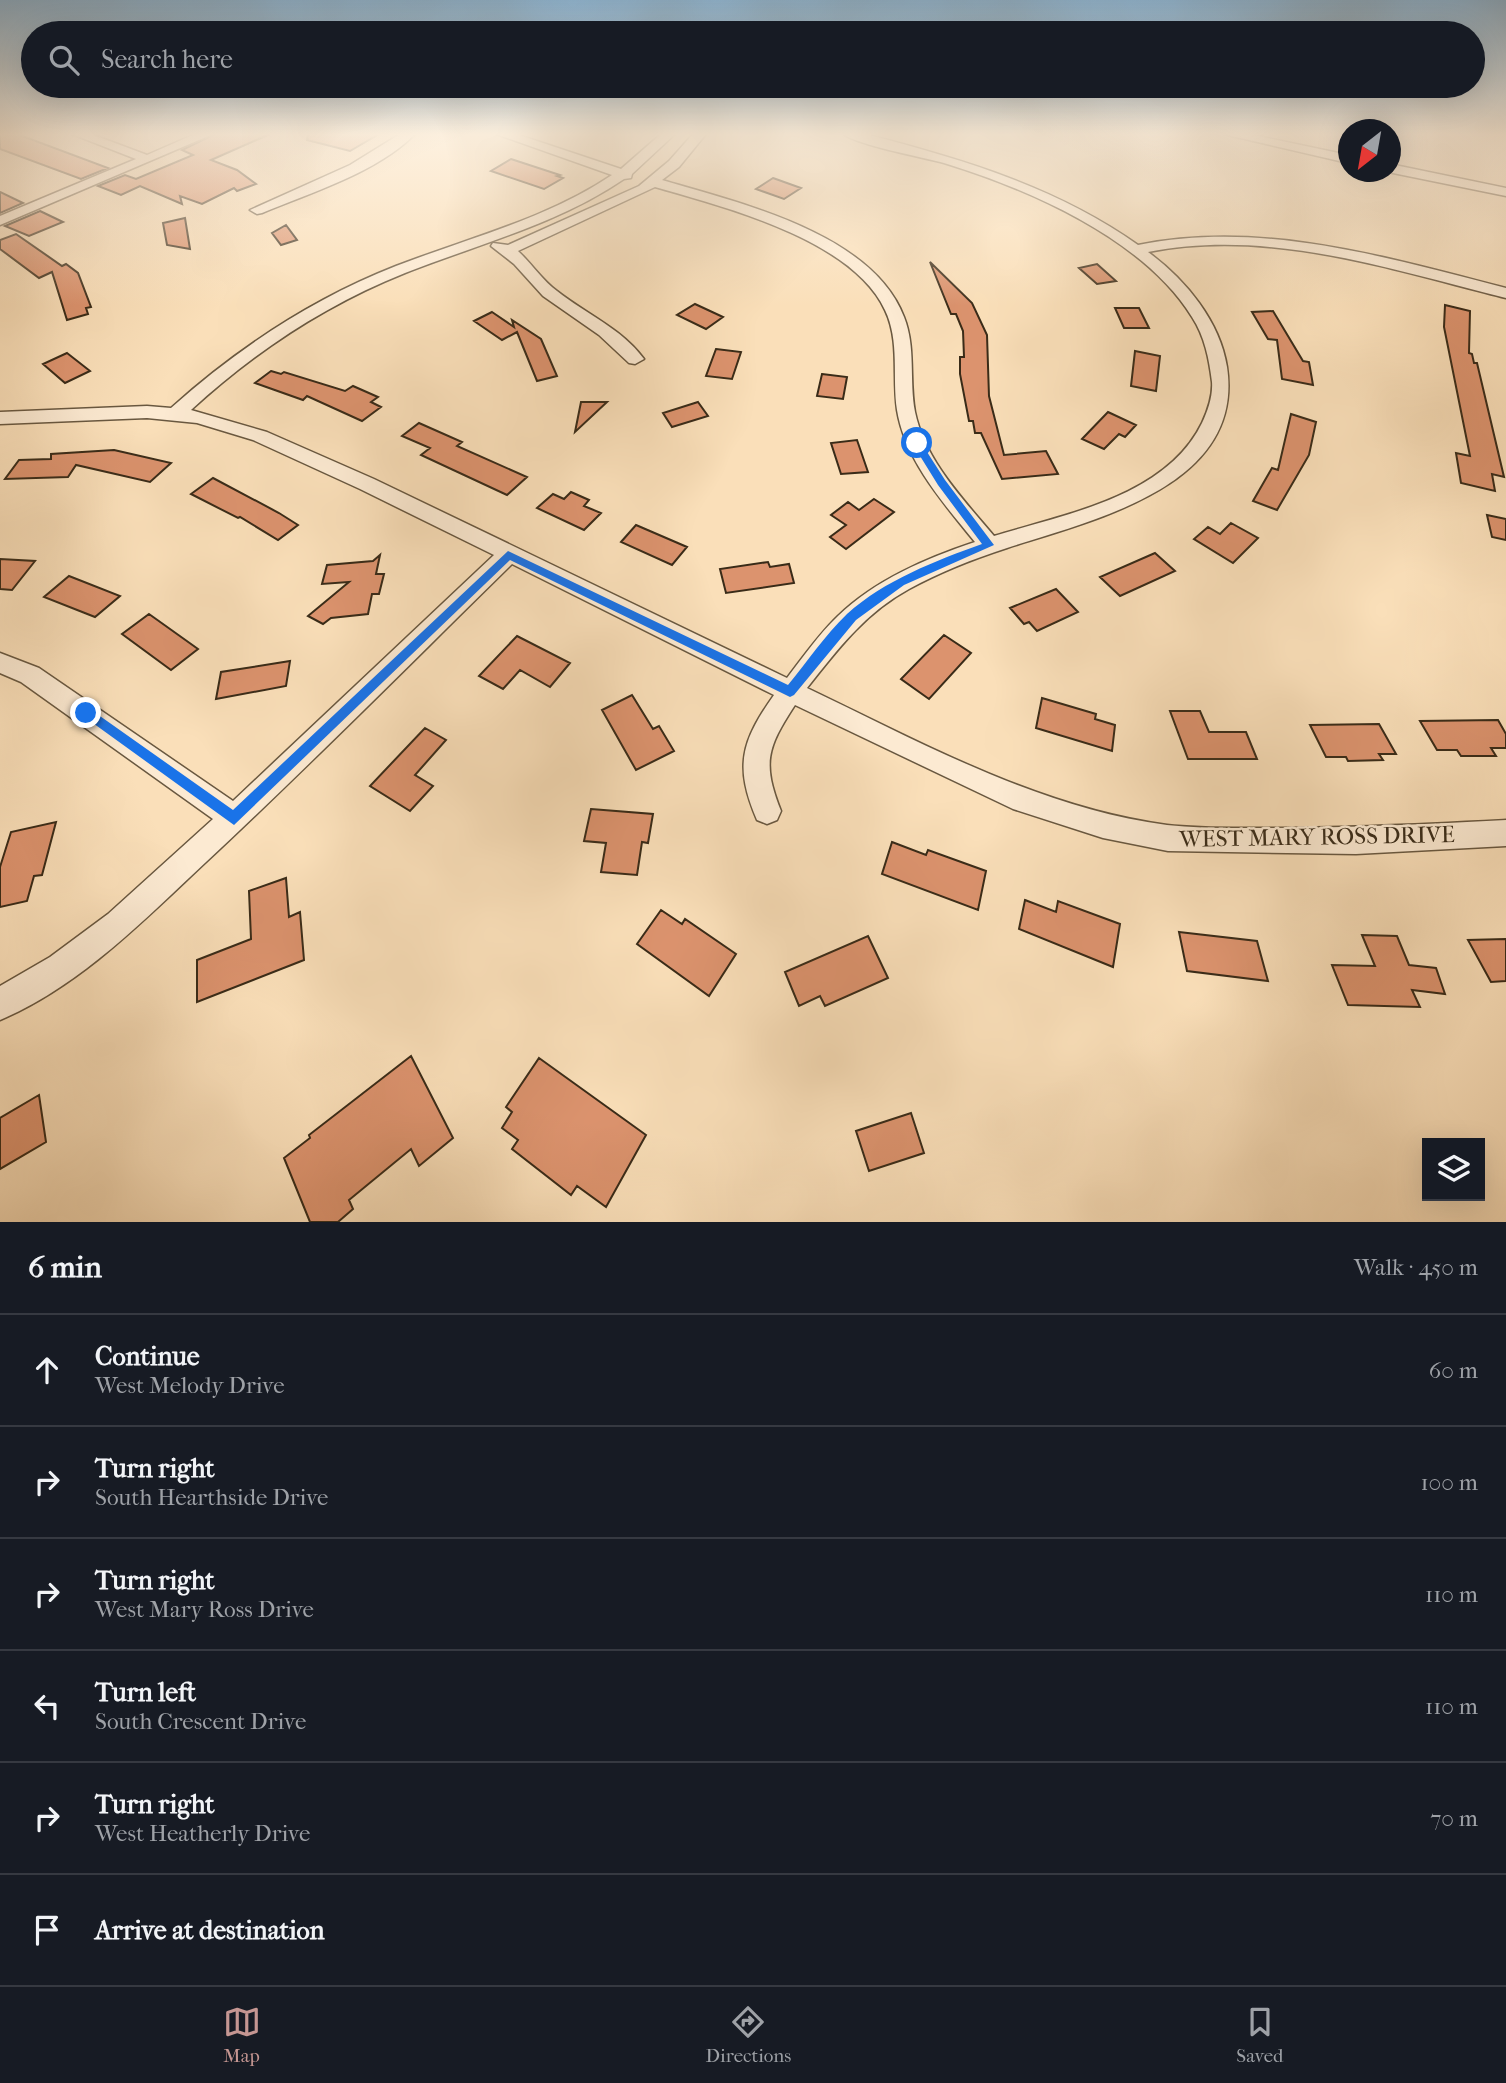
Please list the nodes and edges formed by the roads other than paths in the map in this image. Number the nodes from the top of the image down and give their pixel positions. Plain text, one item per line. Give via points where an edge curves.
1 (71, 191) edge
2 (301, 191) edge
3 (595, 191) edge
4 (636, 191) edge
5 (681, 191) edge
6 (1032, 191) edge
7 (257, 209) dead end
8 (0, 221) edge
9 (478, 240) junction
10 (509, 250) junction
11 (1135, 250) junction
12 (1506, 293) edge
13 (635, 359) dead end
14 (175, 415) junction
15 (0, 418) edge
16 (989, 545) junction
17 (508, 555) junction
18 (0, 663) edge
19 (790, 692) junction
20 (767, 811) dead end
21 (234, 818) junction
22 (1506, 832) edge
23 (9, 999) edge

1 - 8 street
2 - 7 street
3 - 9 street
4 - 10 street
5 - 16 street via 806,236 848,258 874,280 893,308 902,341 906,413 917,443
6 - 11 street
9 - 10 street
9 - 14 street via 364,285 287,326
10 - 13 street via 548,293 598,325
11 - 12 street via 1225,240 1268,243 1373,260
11 - 16 street via 1195,305 1211,335 1221,370 1220,396 1208,428 1188,458 1156,484 1110,508
14 - 15 street, WEST MARY ROSS DRIVE
14 - 17 street, WEST MARY ROSS DRIVE via 198,417 260,436
16 - 19 street via 901,582 852,617
17 - 19 street, WEST MARY ROSS DRIVE
17 - 21 street
18 - 21 street via 30,675
19 - 20 street via 757,754 757,785
19 - 22 street, WEST MARY ROSS DRIVE via 1022,800 1103,825 1168,838 1356,841
21 - 23 street via 118,924 61,968

